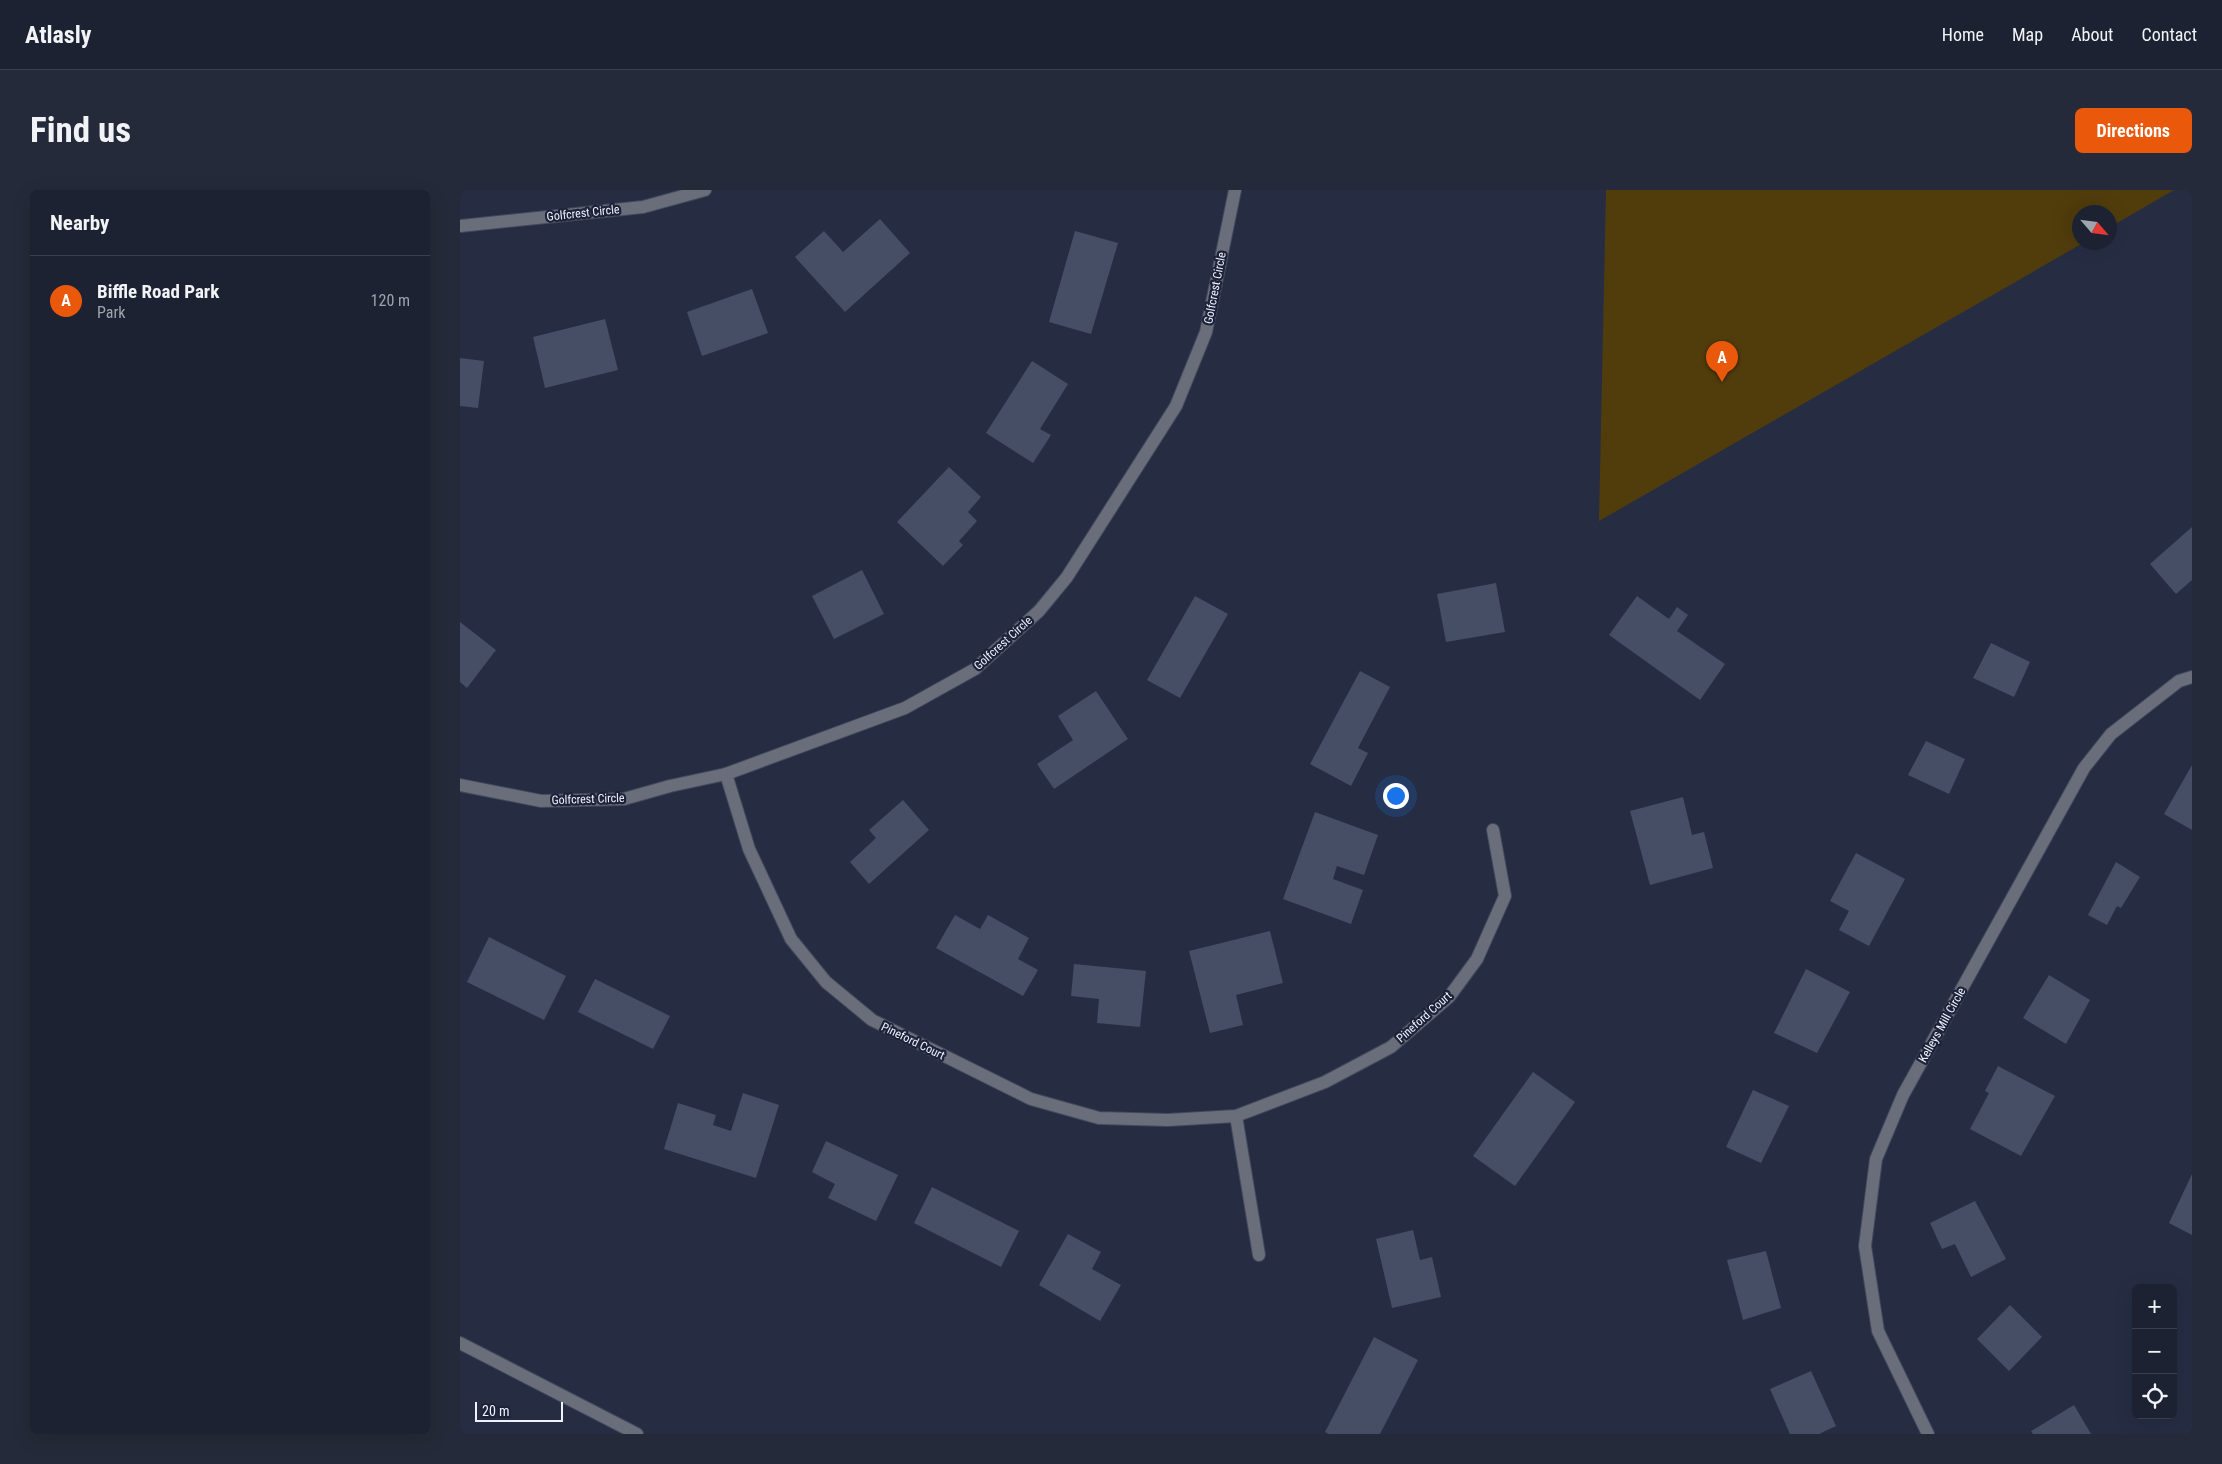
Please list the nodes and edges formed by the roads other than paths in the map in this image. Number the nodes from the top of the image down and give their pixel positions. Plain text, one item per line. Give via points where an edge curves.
1 (705, 190) edge
2 (1235, 190) edge
3 (460, 226) edge
4 (2192, 677) edge
5 (726, 774) junction
6 (460, 785) edge
7 (1493, 830) dead end
8 (1236, 1116) junction
9 (1259, 1255) dead end
10 (460, 1342) edge
11 (637, 1434) edge
12 (1928, 1434) edge

1 - 3 street, Golfcrest Circle via 643,207
2 - 5 street, Golfcrest Circle via 1206,332 1176,406 1067,577 1039,611 975,669 905,708
4 - 12 street, Kelleys Mill Circle via 2179,681 2111,734 2084,768 1903,1095 1876,1159 1865,1246 1878,1331
5 - 6 street, Golfcrest Circle via 624,799 541,801
5 - 8 street, Pineford Court via 749,849 791,939 826,982 872,1020 1031,1099 1099,1118 1168,1120
7 - 8 street, Pineford Court via 1505,896 1477,959 1449,997 1391,1047 1325,1082
8 - 9 street
10 - 11 street

